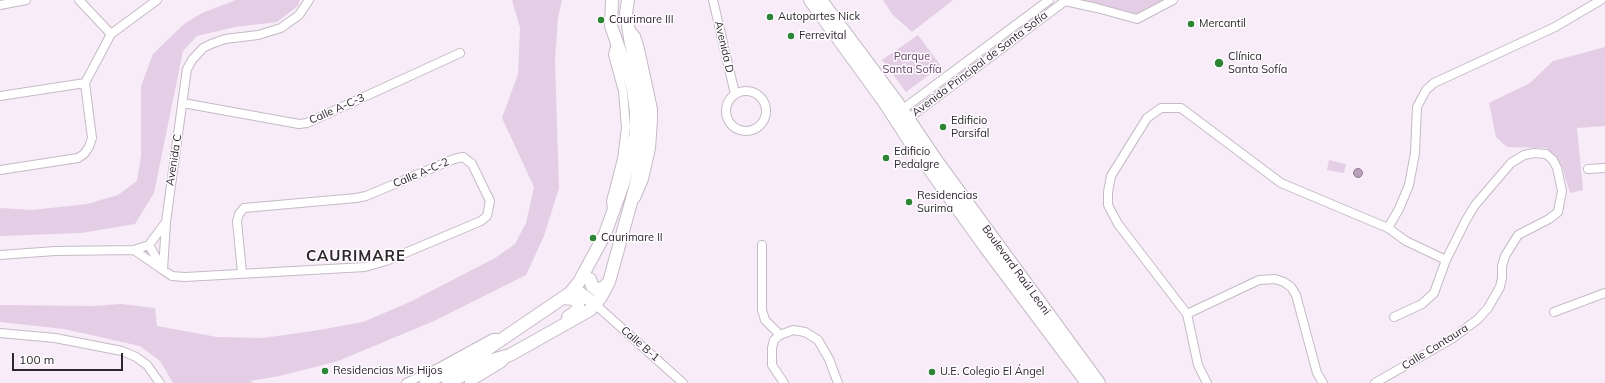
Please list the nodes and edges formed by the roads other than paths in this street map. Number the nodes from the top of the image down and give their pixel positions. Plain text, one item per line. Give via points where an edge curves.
1 (26, 0) edge
2 (79, 0) edge
3 (157, 0) edge
4 (310, 0) edge
5 (612, 0) edge
6 (621, 0) edge
7 (628, 0) edge
8 (713, 0) edge
9 (810, 0) edge
10 (821, 0) edge
11 (1049, 0) edge
12 (1065, 0) edge
13 (1173, 0) edge
14 (1601, 0) edge
15 (0, 6) edge
16 (626, 13) junction
17 (110, 34) junction
18 (460, 53) dead end
19 (85, 83) junction
20 (735, 94) junction
21 (0, 96) edge
22 (182, 102) junction
23 (901, 117) junction
24 (1605, 168) edge
25 (1588, 169) dead end
26 (0, 170) edge
27 (166, 222) junction
28 (1388, 228) junction
29 (149, 245) junction
30 (762, 245) dead end
31 (597, 249) junction
32 (134, 250) junction
33 (0, 255) edge
34 (1446, 260) junction
35 (163, 270) junction
36 (242, 273) junction
37 (590, 279) junction
38 (609, 282) junction
39 (579, 291) junction
40 (1605, 293) edge
41 (562, 298) junction
42 (596, 305) junction
43 (1554, 312) dead end
44 (1187, 314) junction
45 (1394, 317) dead end
46 (0, 333) edge
47 (780, 334) junction
48 (545, 335) junction
49 (504, 338) junction
50 (510, 355) junction
51 (160, 383) edge
52 (406, 383) edge
53 (426, 383) edge
54 (448, 383) edge
55 (469, 383) edge
56 (683, 383) edge
57 (784, 383) edge
58 (838, 383) edge
59 (1087, 383) edge
60 (1099, 383) edge
61 (1206, 383) edge
62 (1323, 383) edge
63 (1375, 383) edge

1 - 15 street
2 - 17 street
3 - 17 street
4 - 22 street, Avenida C via 299,15 281,28 258,36 225,39 203,48 187,69
5 - 31 main road via 610,19 633,88 636,134 613,212
6 - 16 main road
7 - 16 main road
8 - 20 street, Avenida D
9 - 23 main road, Boulevard Raúl Leoni
10 - 23 main road, Boulevard Raúl Leoni
11 - 23 street, Avenida Principal de Santa Sofía
12 - 13 street, Avenida Principal de Santa Sofía via 1137,20
12 - 23 street, Avenida Principal de Santa Sofía
14 - 28 street via 1555,27 1434,83 1426,90 1417,107 1415,153 1408,185
16 - 38 main road via 645,98 647,123 631,205
17 - 19 street
18 - 22 street, Calle A-C-3 via 307,123 299,124
19 - 21 street
19 - 26 street via 92,138 84,154 78,158
20 - 20 street via 727,104 727,117 730,123 741,130 754,130 760,126 766,115 764,102 755,92 741,91
22 - 27 street, Avenida C
23 - 59 main road, Boulevard Raúl Leoni via 985,248
23 - 60 main road, Boulevard Raúl Leoni
24 - 25 street
27 - 29 street, Avenida C
27 - 35 street
28 - 34 street
28 - 44 street via 1281,183 1188,112 1181,108 1161,108 1147,118 1116,166 1109,181 1107,199 1118,224
29 - 32 street
29 - 35 street
30 - 47 street via 762,310 771,328
31 - 37 main road via 598,258
31 - 39 main road
32 - 33 street
32 - 35 street, Calle A-C-2
34 - 45 street, Calle Cantaura via 1434,293 1429,299
34 - 63 street, Calle Cantaura via 1475,205 1511,163 1524,155 1534,153 1546,154 1553,160 1562,191 1558,212 1518,235 1502,266 1500,287 1488,308 1453,338
35 - 36 street, Calle A-C-2 via 172,276 185,277
36 - 36 street, Calle A-C-2 via 375,265 481,221 487,216 490,202 472,164 463,157 454,158 366,196 244,208 237,221
37 - 38 main road via 592,286 598,290
37 - 39 main road
38 - 42 main road
39 - 41 main road
39 - 42 main road
40 - 43 street
41 - 48 main road via 574,299 578,304 578,310 551,327
41 - 49 main road
42 - 48 main road
42 - 56 street, Calle B-1
44 - 61 street via 1198,365
44 - 62 street via 1259,280 1275,279 1284,282 1296,295 1317,373
46 - 51 street via 55,338 122,351 147,365
47 - 57 street via 774,340 771,356 772,365
47 - 58 street via 793,330 812,335 824,349
48 - 50 main road
49 - 52 street via 494,338
49 - 53 main road
50 - 54 main road via 492,360
50 - 55 street via 502,363

